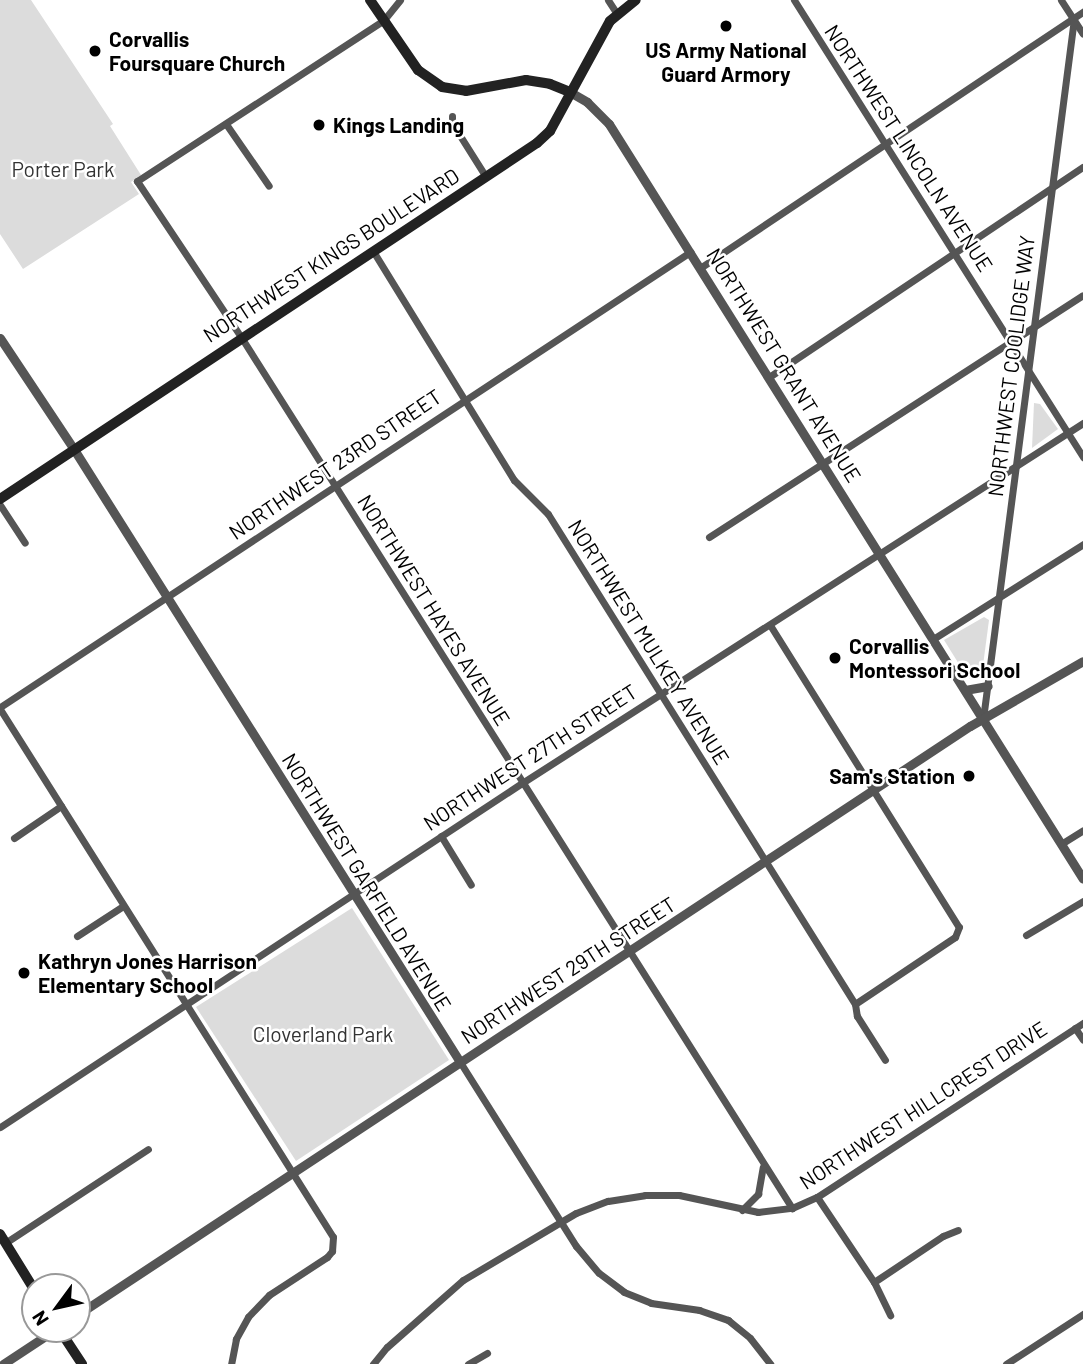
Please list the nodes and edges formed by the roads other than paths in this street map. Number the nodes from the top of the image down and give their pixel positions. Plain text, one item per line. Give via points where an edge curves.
1 (370, 0) edge
2 (400, 0) edge
3 (608, 0) edge
4 (636, 0) edge
5 (794, 0) edge
6 (1061, 0) edge
7 (1083, 12) edge
8 (617, 14) junction
9 (1074, 18) junction
10 (384, 20) junction
11 (1083, 34) edge
12 (570, 92) junction
13 (452, 116) dead end
14 (226, 124) junction
15 (885, 144) junction
16 (1083, 167) edge
17 (486, 177) junction
18 (269, 187) dead end
19 (1052, 188) junction
20 (373, 251) junction
21 (690, 252) junction
22 (954, 253) junction
23 (699, 268) junction
24 (1083, 295) edge
25 (1034, 327) junction
26 (0, 338) edge
27 (241, 338) junction
28 (1011, 341) junction
29 (1029, 369) junction
30 (769, 377) junction
31 (464, 400) junction
32 (1083, 424) edge
33 (1068, 433) junction
34 (75, 451) junction
35 (1083, 457) edge
36 (823, 464) junction
37 (1016, 469) junction
38 (335, 486) junction
39 (0, 502) edge
40 (709, 537) dead end
41 (25, 543) dead end
42 (1083, 544) edge
43 (880, 555) junction
44 (999, 594) junction
45 (167, 597) junction
46 (770, 625) junction
47 (933, 639) junction
48 (1083, 661) edge
49 (988, 687) junction
50 (965, 690) junction
51 (661, 693) junction
52 (0, 708) edge
53 (983, 719) junction
54 (522, 783) junction
55 (874, 790) junction
56 (61, 806) junction
57 (1083, 830) edge
58 (441, 836) junction
59 (14, 838) dead end
60 (1061, 845) junction
61 (766, 860) junction
62 (1083, 879) edge
63 (471, 885) dead end
64 (354, 893) junction
65 (1083, 901) edge
66 (123, 906) junction
67 (1026, 935) dead end
68 (77, 936) dead end
69 (628, 951) junction
70 (186, 1003) junction
71 (855, 1004) junction
72 (1083, 1023) edge
73 (1075, 1028) junction
74 (1083, 1040) edge
75 (885, 1060) dead end
76 (460, 1062) junction
77 (0, 1127) edge
78 (148, 1149) dead end
79 (764, 1166) junction
80 (292, 1172) junction
81 (817, 1197) junction
82 (792, 1208) junction
83 (742, 1210) junction
84 (561, 1222) junction
85 (958, 1230) dead end
86 (3, 1238) edge
87 (24, 1273) edge
88 (874, 1282) junction
89 (91, 1306) edge
90 (1083, 1314) edge
91 (890, 1315) dead end
92 (35, 1343) edge
93 (67, 1343) edge
94 (487, 1353) dead end
95 (3, 1364) edge
96 (82, 1364) edge
97 (231, 1364) edge
98 (373, 1364) edge
99 (468, 1364) edge
100 (770, 1364) edge
101 (1006, 1364) edge

1 - 10 main road, NORTHWEST GRANT AVENUE
2 - 10 street
3 - 8 street
4 - 8 main road, NORTHWEST KINGS BOULEVARD
5 - 15 street, NORTHWEST LINCOLN AVENUE
6 - 9 street
7 - 9 street
8 - 12 main road, NORTHWEST KINGS BOULEVARD
9 - 11 street
9 - 15 street
9 - 19 street, NORTHWEST COOLIDGE WAY
10 - 12 main road, NORTHWEST GRANT AVENUE via 418,70 442,87 466,91 526,80
10 - 14 street
12 - 17 main road, NORTHWEST KINGS BOULEVARD via 545,137
12 - 21 street, NORTHWEST GRANT AVENUE via 608,124
13 - 17 street
14 - 18 street
14 - 27 street, NORTHWEST HAYES AVENUE via 137,181
15 - 22 street, NORTHWEST LINCOLN AVENUE
15 - 23 street
16 - 19 street
17 - 20 main road, NORTHWEST KINGS BOULEVARD
19 - 22 street
19 - 25 street, NORTHWEST COOLIDGE WAY
20 - 27 main road, NORTHWEST KINGS BOULEVARD
20 - 31 street, NORTHWEST MULKEY AVENUE
21 - 23 street, NORTHWEST GRANT AVENUE
21 - 31 street, NORTHWEST 23RD STREET
22 - 28 street, NORTHWEST LINCOLN AVENUE
22 - 30 street
23 - 30 street, NORTHWEST GRANT AVENUE
24 - 25 street
25 - 28 street
25 - 29 street, NORTHWEST COOLIDGE WAY
26 - 34 street, NORTHWEST GARFIELD AVENUE
27 - 34 main road, NORTHWEST KINGS BOULEVARD
27 - 38 street, NORTHWEST HAYES AVENUE
28 - 29 street, NORTHWEST LINCOLN AVENUE
28 - 36 street
29 - 33 street, NORTHWEST LINCOLN AVENUE
29 - 37 street, NORTHWEST COOLIDGE WAY
30 - 36 street, NORTHWEST GRANT AVENUE
31 - 38 street, NORTHWEST 23RD STREET
31 - 51 street, NORTHWEST MULKEY AVENUE via 514,481 548,514
32 - 33 street, NORTHWEST 27TH STREET
33 - 35 street, NORTHWEST LINCOLN AVENUE
33 - 37 street, NORTHWEST 27TH STREET
34 - 39 main road, NORTHWEST KINGS BOULEVARD
34 - 45 street, NORTHWEST GARFIELD AVENUE
36 - 40 street
36 - 43 street, NORTHWEST GRANT AVENUE
37 - 43 street, NORTHWEST 27TH STREET
37 - 44 street, NORTHWEST COOLIDGE WAY
38 - 45 street, NORTHWEST 23RD STREET
38 - 54 street, NORTHWEST HAYES AVENUE
39 - 41 street
42 - 44 street
43 - 46 street, NORTHWEST 27TH STREET
43 - 47 street, NORTHWEST GRANT AVENUE
44 - 47 street
44 - 49 street, NORTHWEST COOLIDGE WAY
45 - 52 street, NORTHWEST 23RD STREET
45 - 64 street, NORTHWEST GARFIELD AVENUE
46 - 51 street, NORTHWEST 27TH STREET
46 - 55 street
47 - 50 street, NORTHWEST GRANT AVENUE
48 - 53 street, NORTHWEST 29TH STREET
49 - 50 street
49 - 53 street, NORTHWEST COOLIDGE WAY
50 - 53 street, NORTHWEST GRANT AVENUE
51 - 54 street, NORTHWEST 27TH STREET
51 - 61 street, NORTHWEST MULKEY AVENUE
52 - 56 street
53 - 55 street, NORTHWEST 29TH STREET
53 - 60 street, NORTHWEST GRANT AVENUE
54 - 58 street, NORTHWEST 27TH STREET
54 - 69 street, NORTHWEST HAYES AVENUE
55 - 61 street, NORTHWEST 29TH STREET
55 - 71 street via 959,932
56 - 59 street
56 - 66 street
57 - 60 street
58 - 63 street
58 - 64 street, NORTHWEST 27TH STREET
60 - 62 street, NORTHWEST GRANT AVENUE
61 - 69 street, NORTHWEST 29TH STREET
61 - 71 street, NORTHWEST MULKEY AVENUE
64 - 70 street, NORTHWEST 27TH STREET
64 - 76 street, NORTHWEST GARFIELD AVENUE
65 - 67 street
66 - 68 street
66 - 70 street
69 - 76 street, NORTHWEST 29TH STREET
69 - 79 street, NORTHWEST HAYES AVENUE
70 - 77 street, NORTHWEST 27TH STREET
70 - 80 street
71 - 75 street, NORTHWEST MULKEY AVENUE via 857,1016
72 - 73 street, NORTHWEST HILLCREST DRIVE
73 - 74 street
73 - 81 street, NORTHWEST HILLCREST DRIVE
76 - 80 street, NORTHWEST 29TH STREET
76 - 84 street, NORTHWEST GARFIELD AVENUE
78 - 86 street
79 - 82 street, NORTHWEST HAYES AVENUE
79 - 83 street via 758,1194
80 - 89 street, NORTHWEST 29TH STREET
80 - 97 street via 334,1245 327,1257 257,1306 236,1339
81 - 82 street, NORTHWEST HILLCREST DRIVE
81 - 88 street
82 - 83 street, NORTHWEST HILLCREST DRIVE
83 - 84 street, NORTHWEST HILLCREST DRIVE via 679,1195 645,1195 595,1205
84 - 98 street, NORTHWEST HILLCREST DRIVE via 463,1280
84 - 100 street, NORTHWEST GARFIELD AVENUE via 608,1281 651,1303 699,1310 728,1320
85 - 88 street
86 - 87 main road
88 - 91 street
90 - 101 street
92 - 95 street
93 - 96 main road
94 - 99 street

